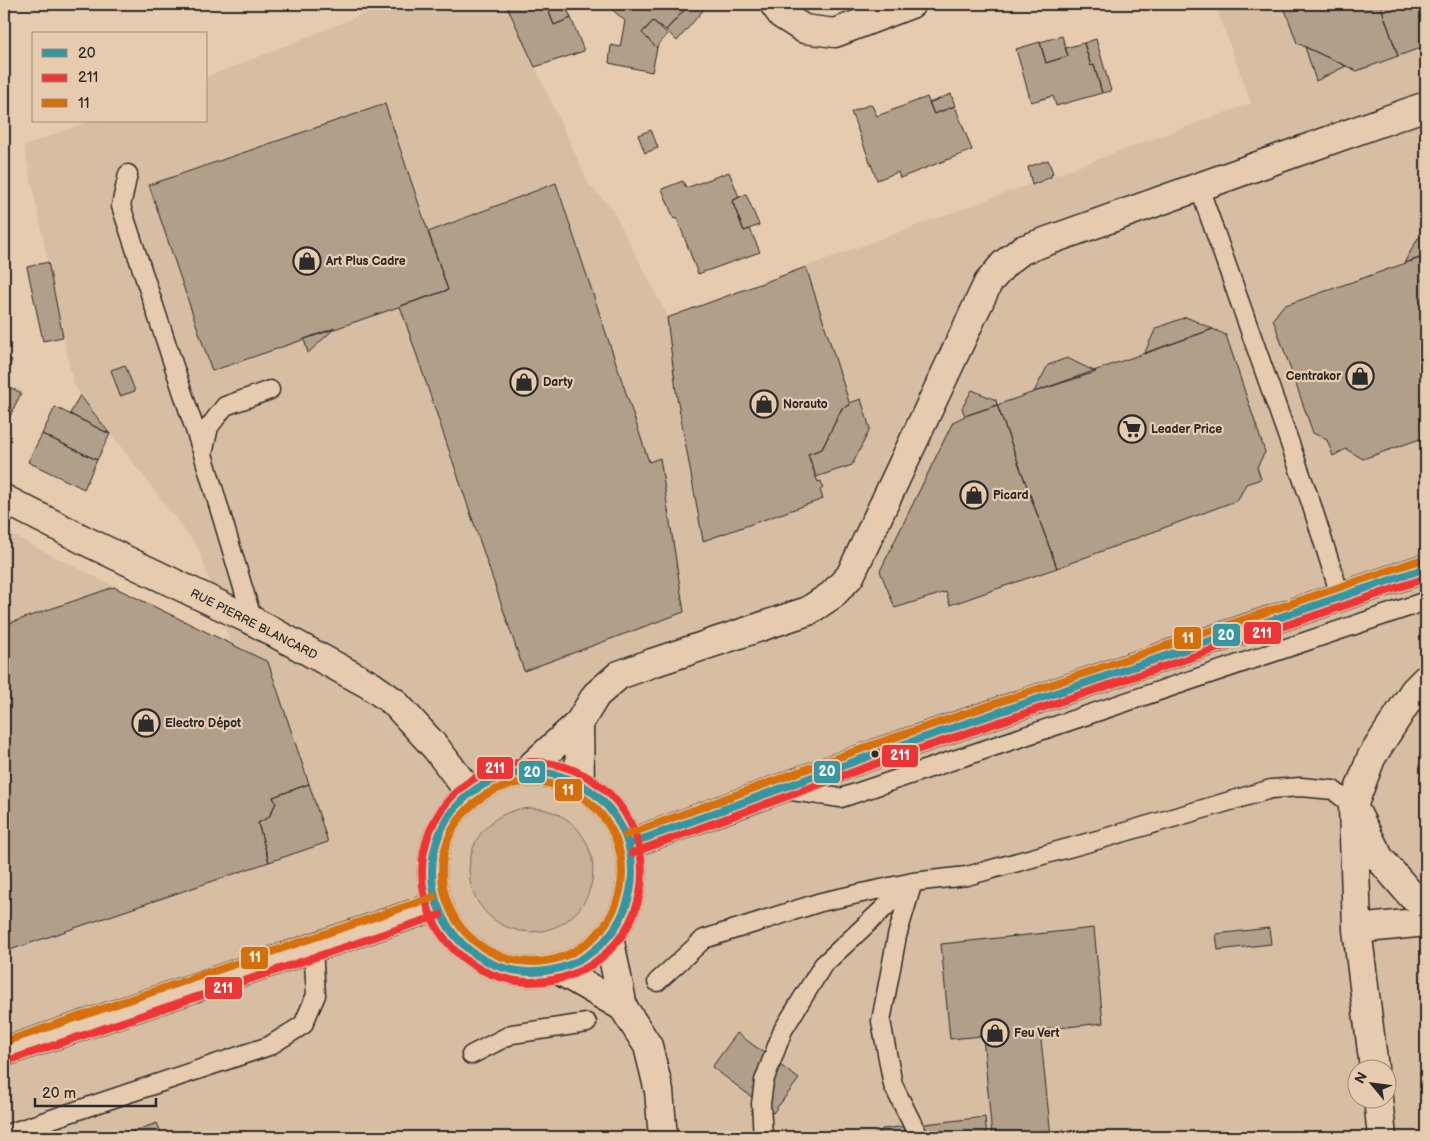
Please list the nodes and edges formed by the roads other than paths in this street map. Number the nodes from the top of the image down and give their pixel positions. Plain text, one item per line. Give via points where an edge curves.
1 (774, 4) edge
2 (911, 4) edge
3 (1426, 106) edge
4 (128, 174) dead end
5 (1199, 187) junction
6 (270, 390) dead end
7 (203, 454) junction
8 (4, 500) edge
9 (1426, 568) edge
10 (1341, 598) junction
11 (1426, 601) edge
12 (253, 621) junction
13 (1426, 679) edge
14 (579, 723) junction
15 (525, 772) junction
16 (580, 784) junction
17 (779, 789) junction
18 (470, 793) junction
19 (1353, 806) junction
20 (629, 844) junction
21 (913, 882) junction
22 (1426, 902) edge
23 (437, 906) junction
24 (1426, 922) edge
25 (1357, 929) junction
26 (609, 937) junction
27 (313, 948) junction
28 (559, 970) junction
29 (657, 982) dead end
30 (623, 1007) junction
31 (587, 1023) dead end
32 (4, 1052) edge
33 (471, 1055) dead end
34 (1373, 1058) edge
35 (1379, 1108) edge
36 (4, 1135) edge
37 (663, 1137) edge
38 (762, 1137) edge
39 (919, 1137) edge
40 (1382, 1137) edge

1 - 2 street via 782,15 804,29 835,33
3 - 5 street
4 - 7 lane via 121,206
5 - 10 lane via 1311,503
5 - 14 street via 1022,250 1004,264 988,283 850,576 832,596 808,611 619,675 596,695
6 - 7 lane via 225,406 209,427
7 - 12 lane
8 - 12 street, RUE PIERRE BLANCARD
9 - 10 street
10 - 17 street
11 - 17 lane via 841,798
12 - 18 street, RUE PIERRE BLANCARD via 370,685 394,702 436,748
13 - 19 street via 1414,691 1371,758
14 - 15 street
14 - 16 street
15 - 16 street via 563,776
15 - 18 street via 487,782
16 - 20 street via 601,799 618,820
17 - 20 street
18 - 23 street via 449,816 435,844 432,875
19 - 21 lane via 1333,790 1271,789 966,876
19 - 22 street via 1380,859 1412,896
19 - 25 street
20 - 26 street via 633,876 626,908
21 - 29 lane via 821,902 704,939
21 - 38 lane via 824,965 783,1030 764,1081
21 - 39 lane via 897,936 881,1021 893,1085
23 - 27 street
23 - 28 street via 451,932 472,954 499,968 528,973
24 - 25 street
25 - 34 street
26 - 28 street via 586,957
26 - 30 street
27 - 32 street
27 - 36 lane via 316,995 303,1025 269,1046
28 - 30 street
30 - 37 street via 648,1046 659,1091
31 - 33 lane via 512,1034
35 - 40 street

